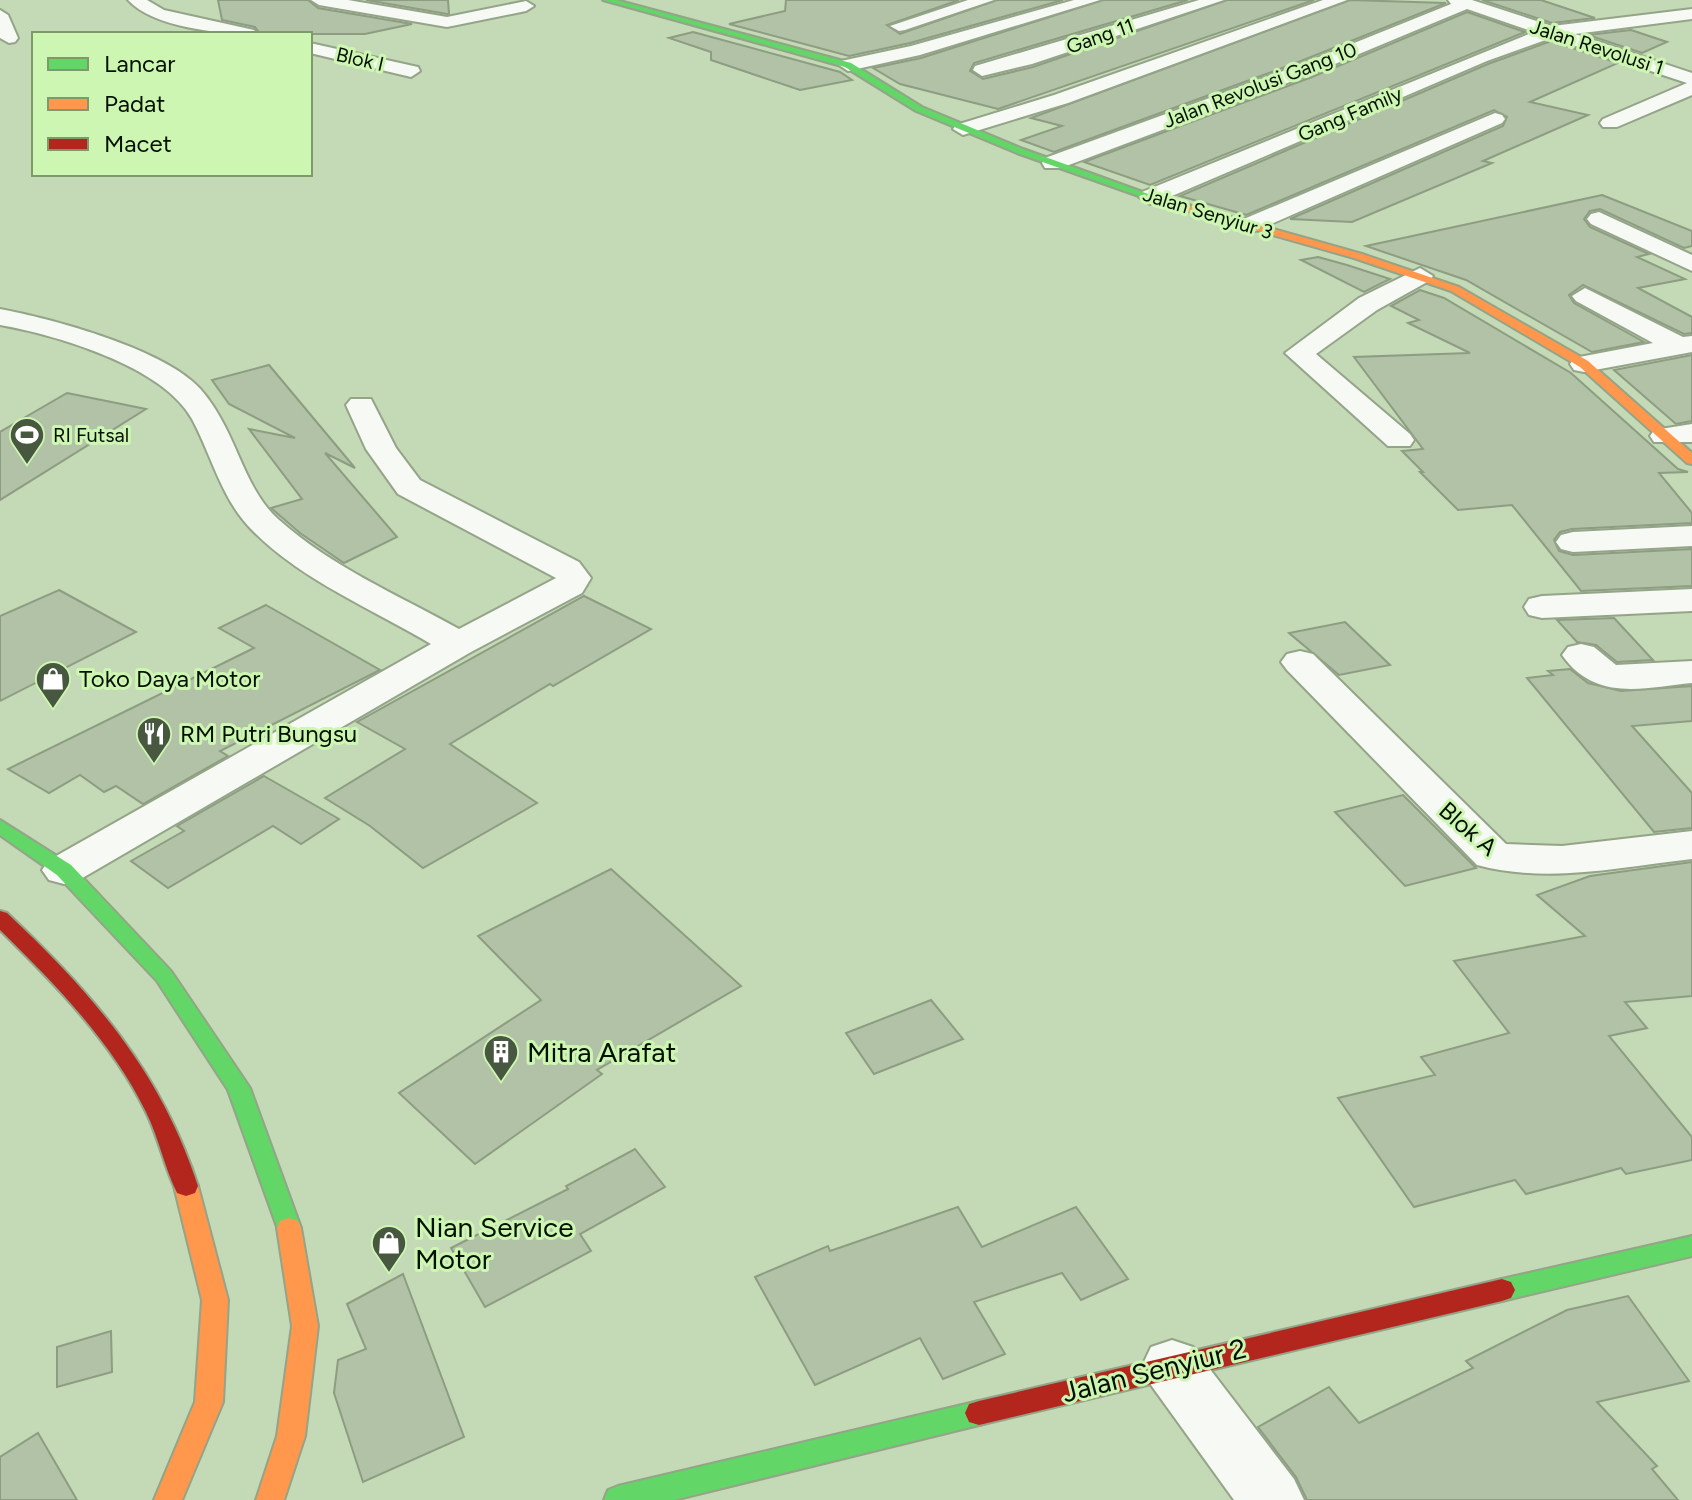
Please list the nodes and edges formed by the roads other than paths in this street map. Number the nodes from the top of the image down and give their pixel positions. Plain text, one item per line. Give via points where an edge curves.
1 (136, 0) edge
2 (319, 0) edge
3 (607, 0) edge
4 (986, 0) edge
5 (1092, 0) edge
6 (1216, 0) edge
7 (1339, 0) edge
8 (1521, 2) edge
9 (1466, 4) edge
10 (526, 6) dead end
11 (1692, 14) edge
12 (0, 15) edge
13 (899, 26) dead end
14 (239, 32) edge
15 (1550, 32) junction
16 (9, 38) dead end
17 (314, 51) edge
18 (1680, 56) dead end
19 (1643, 62) junction
20 (848, 65) junction
21 (982, 70) dead end
22 (411, 71) dead end
23 (1692, 79) edge
24 (1692, 88) edge
25 (1495, 119) dead end
26 (1610, 123) dead end
27 (963, 129) junction
28 (1053, 163) junction
29 (1150, 197) junction
30 (1599, 219) dead end
31 (1247, 226) junction
32 (1692, 264) edge
33 (1420, 276) junction
34 (1585, 296) dead end
35 (0, 317) edge
36 (1685, 345) edge
37 (1584, 364) junction
38 (361, 405) dead end
39 (1679, 434) edge
40 (1399, 440) dead end
41 (1692, 460) edge
42 (1692, 536) edge
43 (1573, 542) dead end
44 (1692, 600) edge
45 (1542, 607) dead end
46 (458, 644) junction
47 (1581, 655) dead end
48 (1300, 662) dead end
49 (1692, 672) edge
50 (0, 826) edge
51 (1692, 845) edge
52 (64, 870) junction
53 (0, 918) edge
54 (1692, 1246) edge
55 (1172, 1366) junction
56 (168, 1500) edge
57 (270, 1500) edge
58 (618, 1500) edge
59 (1272, 1500) edge

1 - 14 street via 158,14
2 - 10 street via 447,22
3 - 20 street, Jalan Senyiur 3
4 - 13 street
5 - 20 street
6 - 21 street, Gang 11
7 - 27 street
8 - 9 street, Jalan Revolusi Gang 10
9 - 15 street, Jalan Revolusi 1
9 - 28 street, Jalan Revolusi Gang 10
11 - 15 street
12 - 16 street
15 - 19 street, Jalan Revolusi 1
15 - 29 street, Gang Family
17 - 22 street, Blok I
18 - 19 street
19 - 23 street, Jalan Revolusi 1
20 - 27 street, Jalan Senyiur 3
24 - 26 street
25 - 31 street
27 - 28 street, Jalan Senyiur 3
28 - 29 street, Jalan Senyiur 3
29 - 31 street, Jalan Senyiur 3
30 - 32 street
31 - 33 street, Jalan Senyiur 3
33 - 37 street, Jalan Senyiur 3 via 1480,301
33 - 40 street via 1368,304 1299,353
34 - 36 street
35 - 46 street via 111,351 180,385 207,419 246,502 265,525 316,562
36 - 37 street
37 - 39 street, Jalan Senyiur 3
38 - 46 street via 381,449 409,487 567,569 574,578 570,586
39 - 41 street, Jalan Senyiur 3
42 - 43 street
44 - 45 street
46 - 52 street
47 - 49 street via 1592,671 1609,677
48 - 51 street, Blok A via 1492,855 1512,862
50 - 52 street
52 - 57 street via 164,976 239,1088 288,1225 305,1326 291,1436
53 - 56 street via 63,977 136,1075 179,1159 215,1300 209,1402
54 - 55 street, Jalan Senyiur 2
55 - 58 street, Jalan Senyiur 2
55 - 59 street

